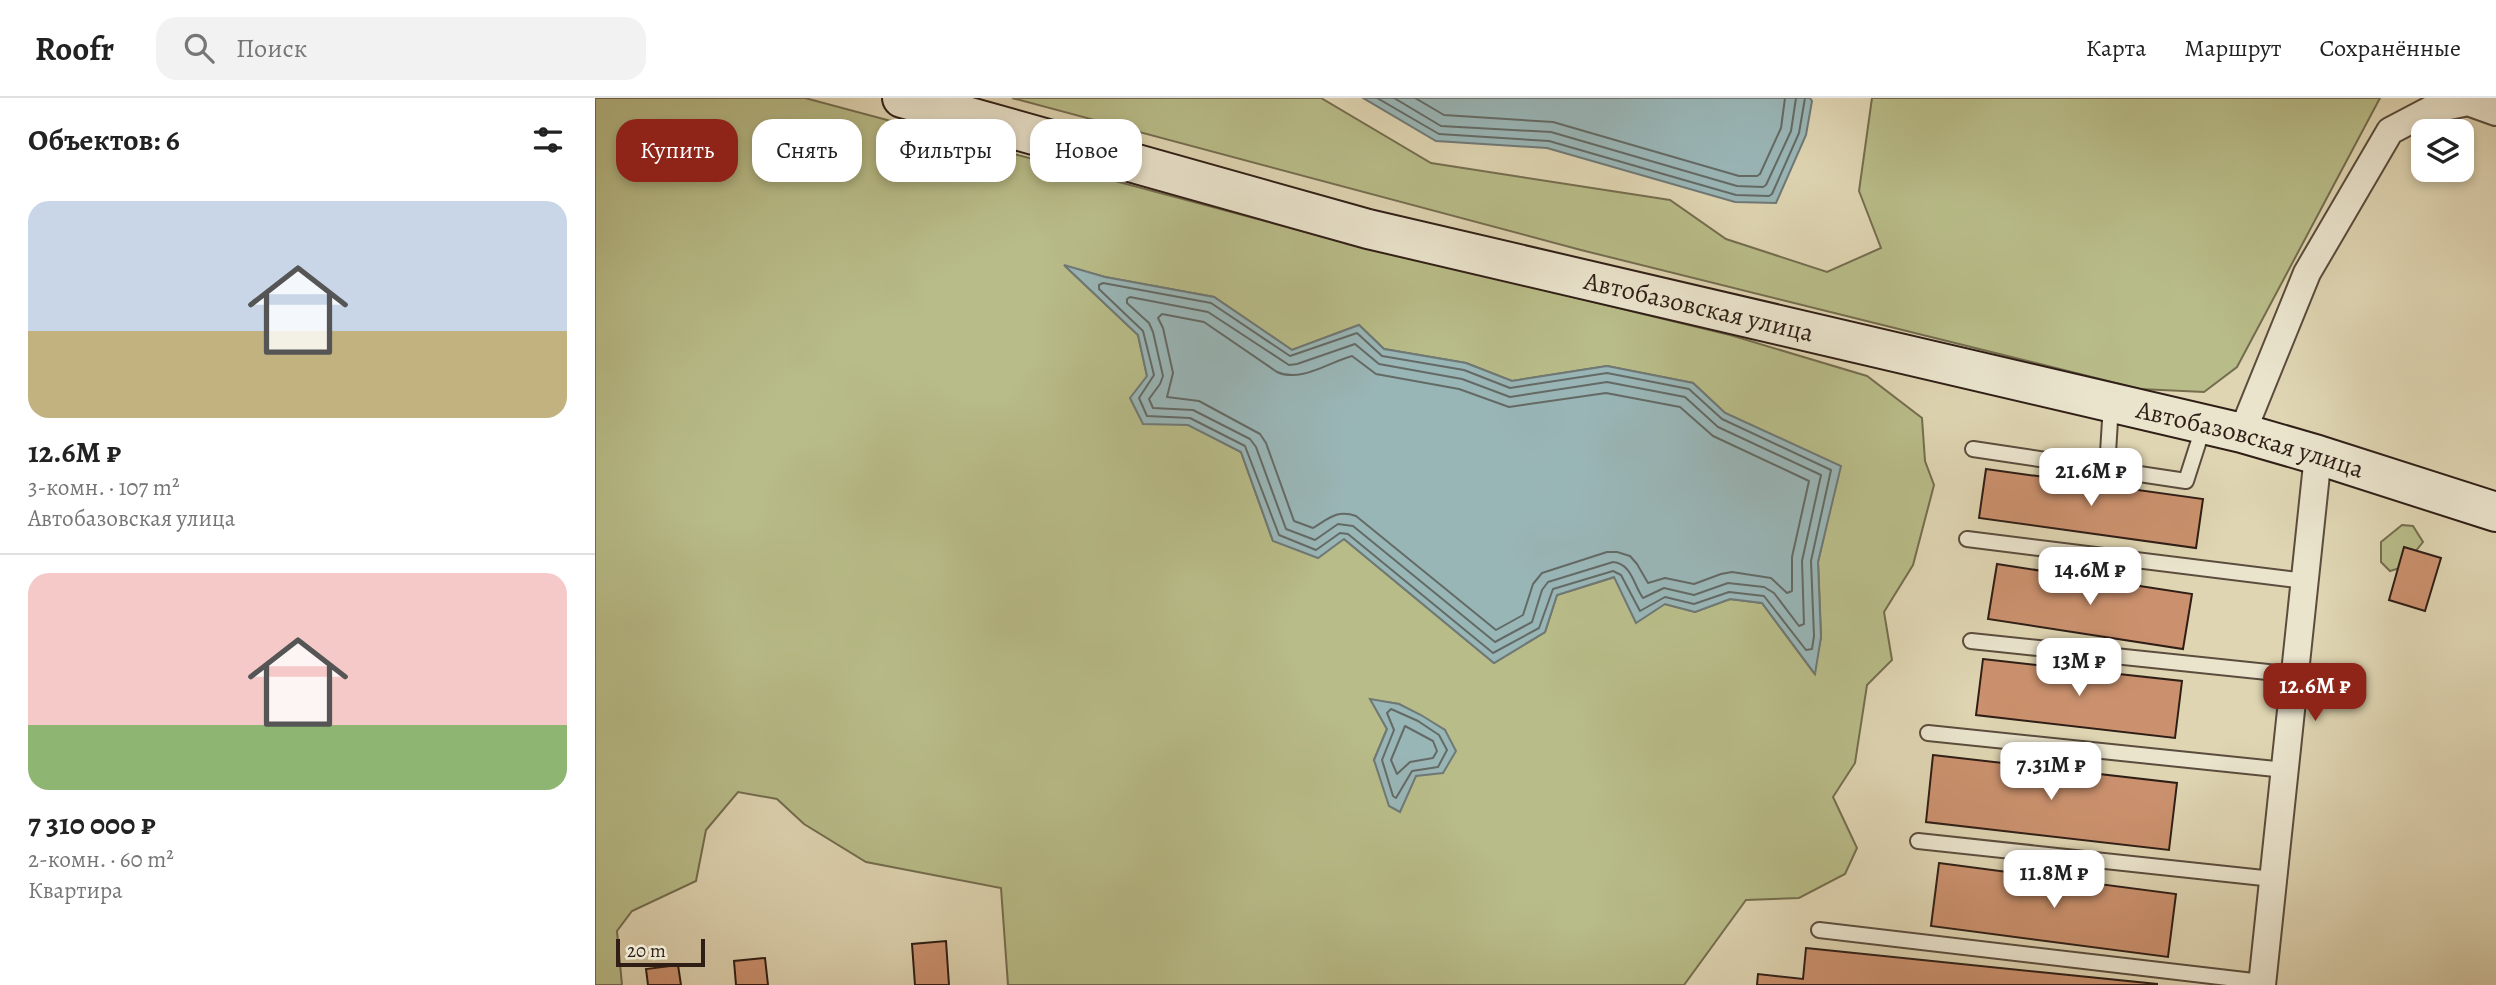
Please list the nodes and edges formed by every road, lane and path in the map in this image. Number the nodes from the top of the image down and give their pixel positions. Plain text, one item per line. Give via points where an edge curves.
1 (902, 98) edge
2 (2496, 112) edge
3 (2111, 402) junction
4 (2204, 424) junction
5 (2242, 433) junction
6 (1973, 449) dead end
7 (2318, 455) junction
8 (2107, 469) junction
9 (2496, 512) edge
10 (1967, 539) dead end
11 (2305, 581) junction
12 (1971, 641) dead end
13 (2296, 675) junction
14 (1928, 733) dead end
15 (2285, 770) junction
16 (1918, 841) dead end
17 (2273, 878) junction
18 (1819, 930) dead end
19 (2262, 984) edge

1 - 3 street, Автобазовская улица via 1368,229
2 - 5 street via 2468,102 2430,110 2389,131 2307,273
3 - 4 street, Автобазовская улица
3 - 8 lane
4 - 5 street, Автобазовская улица
4 - 8 lane via 2186,481
5 - 7 street, Автобазовская улица
6 - 8 lane
7 - 9 street, Автобазовская улица
7 - 11 street
10 - 11 lane
11 - 13 street
12 - 13 lane
13 - 15 street
14 - 15 lane
15 - 17 street
16 - 17 lane
17 - 19 street
18 - 19 lane

